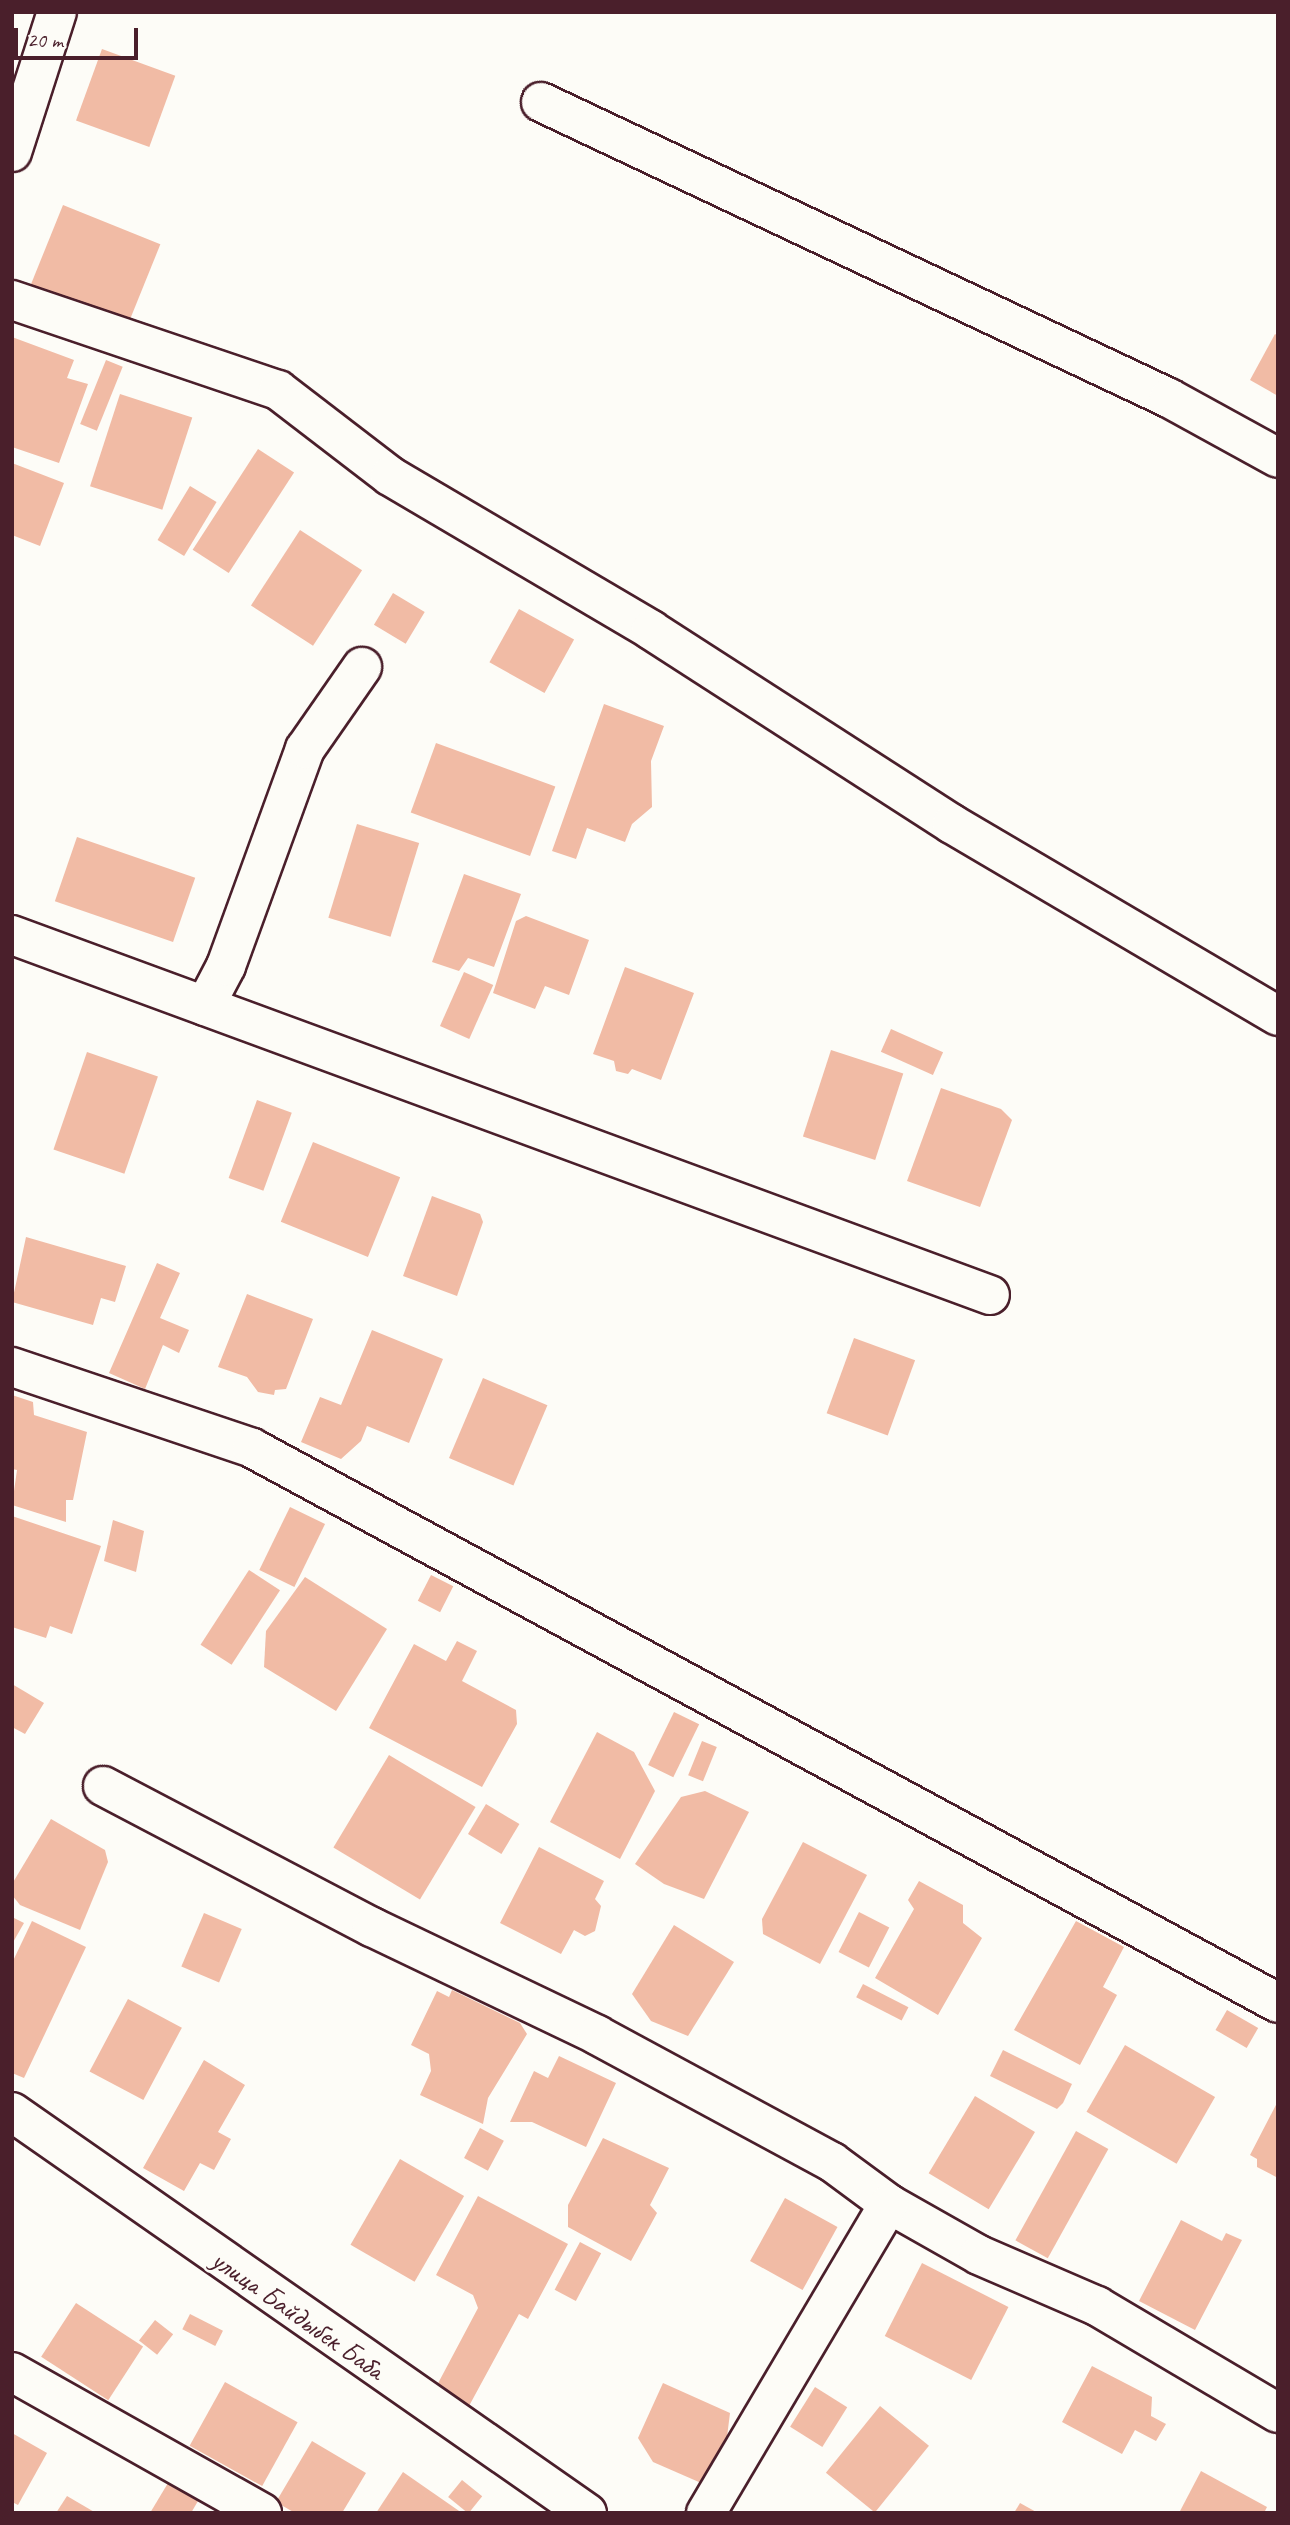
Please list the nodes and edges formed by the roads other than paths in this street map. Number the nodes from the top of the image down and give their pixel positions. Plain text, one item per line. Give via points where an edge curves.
1 (57, 12) edge
2 (541, 102) dead end
3 (12, 152) edge
4 (12, 300) edge
5 (1278, 458) edge
6 (362, 667) dead end
7 (12, 935) edge
8 (205, 1006) junction
9 (1278, 1016) edge
10 (990, 1294) dead end
11 (12, 1367) edge
12 (103, 1786) dead end
13 (1278, 2003) edge
14 (12, 2112) edge
15 (889, 2204) junction
16 (12, 2372) edge
17 (1278, 2413) edge
18 (577, 2510) edge
19 (262, 2513) edge
20 (706, 2513) edge

1 - 3 street
2 - 5 street via 1169,398
4 - 9 street via 278,390 390,477 651,629 952,824
6 - 8 street via 305,749 226,967
7 - 8 street
8 - 10 street
11 - 13 street via 251,1448
12 - 15 street via 372,1927 597,2035 832,2162
14 - 18 street, улица Байдыбек Баба
15 - 17 street via 979,2255 1097,2306
15 - 20 street
16 - 19 street

